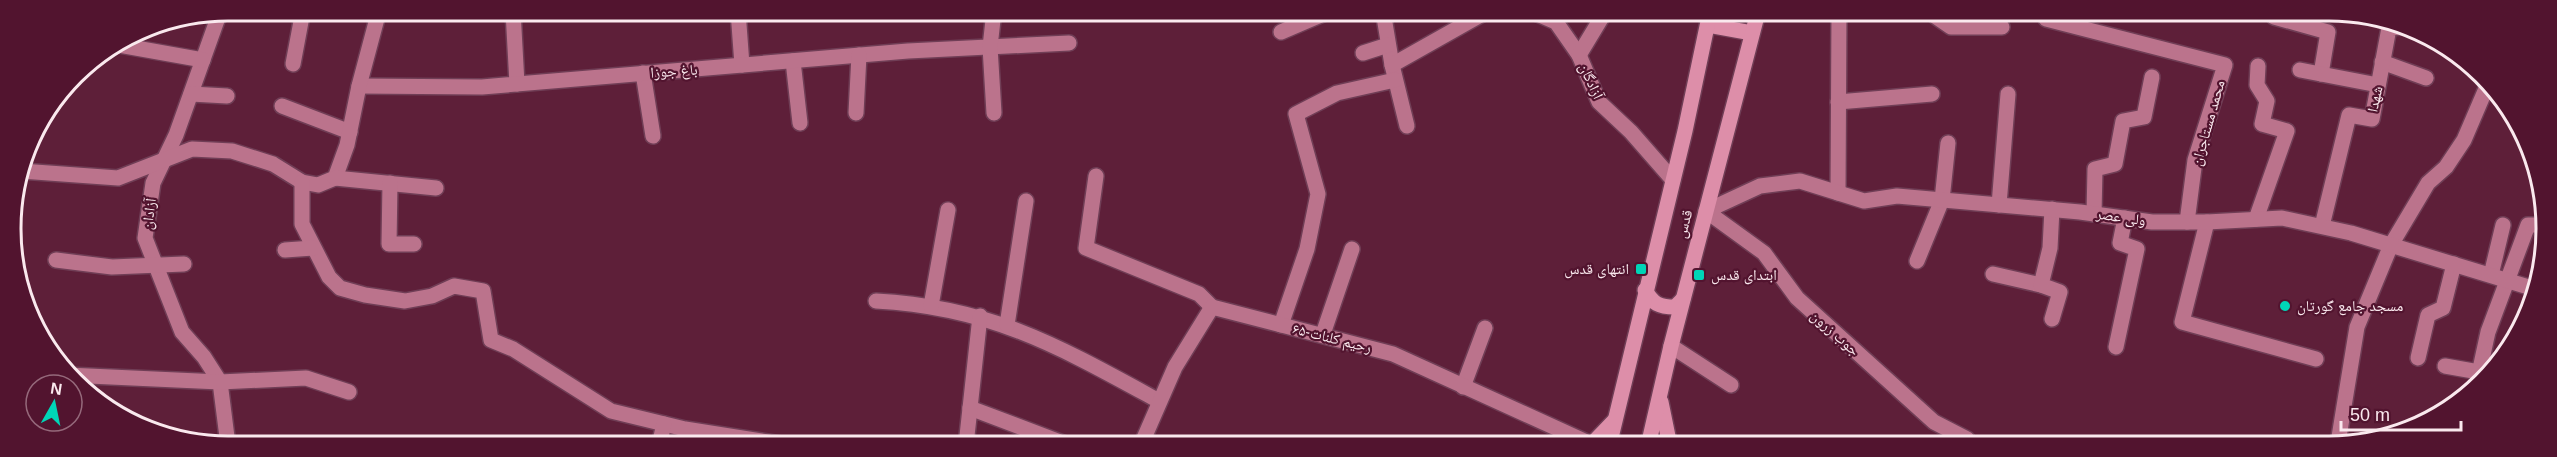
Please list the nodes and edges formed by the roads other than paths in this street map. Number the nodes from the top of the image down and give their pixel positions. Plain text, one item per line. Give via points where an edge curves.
1 (301, 21) edge
2 (376, 21) edge
3 (514, 21) edge
4 (739, 21) edge
5 (993, 21) edge
6 (1298, 21) edge
7 (1384, 21) edge
8 (1470, 21) edge
9 (1554, 21) edge
10 (1600, 21) edge
11 (1708, 21) edge
12 (1718, 21) edge
13 (1755, 21) edge
14 (1839, 21) edge
15 (1942, 21) edge
16 (2054, 21) edge
17 (2288, 21) edge
18 (217, 22) edge
19 (2002, 27) dead end
20 (2389, 30) edge
21 (1281, 32) dead end
22 (1752, 33) junction
23 (1069, 43) dead end
24 (1388, 45) junction
25 (129, 47) edge
26 (990, 47) junction
27 (1363, 53) dead end
28 (859, 55) junction
29 (1579, 55) junction
30 (203, 60) junction
31 (793, 61) junction
32 (2382, 62) junction
33 (293, 63) dead end
34 (742, 65) junction
35 (1392, 65) junction
36 (2258, 66) dead end
37 (2300, 70) dead end
38 (643, 73) junction
39 (2321, 74) junction
40 (2152, 77) dead end
41 (2426, 78) dead end
42 (1395, 80) junction
43 (517, 84) junction
44 (2378, 85) junction
45 (359, 86) junction
46 (2485, 92) edge
47 (191, 94) junction
48 (1932, 94) dead end
49 (2008, 94) dead end
50 (227, 96) dead end
51 (1838, 102) junction
52 (282, 106) dead end
53 (856, 113) dead end
54 (993, 113) dead end
55 (800, 123) dead end
56 (1407, 126) dead end
57 (350, 132) junction
58 (653, 136) dead end
59 (1948, 143) dead end
60 (164, 160) junction
61 (29, 172) edge
62 (1096, 176) dead end
63 (335, 178) junction
64 (1673, 180) junction
65 (302, 182) junction
66 (390, 183) junction
67 (436, 188) dead end
68 (1838, 193) junction
69 (1942, 200) junction
70 (1026, 201) dead end
71 (1999, 205) junction
72 (2052, 209) junction
73 (948, 210) dead end
74 (1706, 212) junction
75 (2094, 214) junction
76 (2125, 218) junction
77 (2256, 219) junction
78 (2187, 222) junction
79 (2207, 222) junction
80 (2503, 225) dead end
81 (2536, 225) edge
82 (2322, 226) junction
83 (414, 244) dead end
84 (2391, 246) junction
85 (313, 248) junction
86 (1352, 249) dead end
87 (285, 250) dead end
88 (56, 260) dead end
89 (1917, 261) dead end
90 (156, 264) junction
91 (184, 264) dead end
92 (2454, 264) junction
93 (1993, 274) dead end
94 (2491, 275) junction
95 (2508, 279) junction
96 (2041, 285) junction
97 (2527, 286) edge
98 (1645, 290) junction
99 (1683, 299) junction
100 (876, 302) dead end
101 (932, 306) junction
102 (1212, 307) junction
103 (980, 316) junction
104 (2052, 319) dead end
105 (1281, 325) junction
106 (1007, 326) junction
107 (1485, 328) dead end
108 (1323, 334) junction
109 (1671, 346) junction
110 (2116, 347) dead end
111 (2418, 358) dead end
112 (2316, 360) dead end
113 (2445, 366) dead end
114 (2480, 370) edge
115 (2472, 378) edge
116 (86, 379) edge
117 (219, 382) junction
118 (1731, 385) dead end
119 (1463, 387) junction
120 (1660, 390) junction
121 (349, 392) dead end
122 (1159, 401) junction
123 (970, 408) junction
124 (1614, 421) junction
125 (664, 424) junction
126 (227, 436) edge
127 (661, 436) edge
128 (734, 436) edge
129 (967, 436) edge
130 (1044, 436) edge
131 (1145, 436) edge
132 (1571, 436) edge
133 (1600, 436) edge
134 (1611, 436) edge
135 (1650, 436) edge
136 (1667, 436) edge
137 (1961, 436) edge
138 (2339, 436) edge

1 - 33 street
2 - 45 street
3 - 43 street
4 - 34 street
5 - 26 street
6 - 21 street
7 - 24 street
8 - 35 street
9 - 29 street, آزادگان
10 - 29 street
11 - 64 main road, قدس
12 - 22 main road
13 - 22 main road, قدس
14 - 51 street
15 - 19 street via 1951,27
16 - 78 street, محمد مستاجران via 2225,65 2195,160
17 - 39 street via 2328,32
18 - 30 street, آزادان
20 - 32 street, شهدا
22 - 74 main road, قدس
23 - 26 street, باغ جوزا
24 - 27 street
24 - 35 street
25 - 30 street
26 - 28 street, باغ جوزا
26 - 54 street
28 - 31 street, باغ جوزا
28 - 53 street
29 - 64 street, آزادگان via 1599,102
30 - 47 street, آزادان
31 - 34 street, باغ جوزا
31 - 55 street
32 - 41 street
32 - 44 street, شهدا
34 - 38 street, باغ جوزا
35 - 42 street
36 - 77 street via 2258,85 2267,100 2262,124 2287,131
37 - 39 street
38 - 43 street, باغ جوزا
38 - 58 street
39 - 44 street
40 - 75 street via 2144,117 2123,122 2115,164 2095,169
42 - 56 street
42 - 105 street via 1337,93 1296,114 1318,194 1307,249
43 - 45 street, باغ جوزا
44 - 82 street, شهدا via 2372,119 2349,115
45 - 57 street
46 - 84 street via 2464,140 2446,167 2428,183
47 - 50 street
47 - 60 street, آزادان
48 - 51 street
49 - 71 street
51 - 68 street
52 - 57 street
57 - 63 street via 342,167
59 - 69 street
60 - 61 street via 118,178
60 - 65 street via 192,149 232,151 273,164
60 - 90 street, آزادان via 153,183 145,238
62 - 102 street via 1086,243 1090,252 1199,294
63 - 65 street via 318,185
63 - 66 street
64 - 98 main road, قدس
65 - 85 street via 302,224
66 - 67 street
66 - 83 street via 389,244
68 - 69 street, ولی عصر via 1864,201 1897,196
68 - 74 street, ولی عصر via 1800,181 1760,186
69 - 71 street, ولی عصر
69 - 89 street
70 - 106 street
71 - 72 street, ولی عصر
72 - 75 street, ولی عصر
72 - 96 street via 2050,248
73 - 101 street
74 - 99 main road, قدس
74 - 137 street, جوب زرون via 1764,253 1797,298 1934,422
75 - 76 street, ولی عصر
76 - 78 street, ولی عصر
76 - 110 street via 2120,243 2137,249
77 - 79 street, ولی عصر
77 - 82 street, ولی عصر via 2282,218
78 - 79 street, ولی عصر
79 - 112 street via 2181,322
80 - 94 street
81 - 95 street via 2528,225
82 - 84 street, ولی عصر
84 - 92 street, ولی عصر
84 - 138 street via 2357,327
85 - 87 street
85 - 125 street via 328,277 340,288 365,295 405,300 432,296 454,286 483,291 491,340 513,349 611,411
86 - 108 street
88 - 90 street via 112,267
90 - 91 street
90 - 117 street, آزادان via 182,332
92 - 94 street, ولی عصر
92 - 111 street via 2443,308 2428,315
93 - 96 street
94 - 95 street, ولی عصر
95 - 97 street, ولی عصر
95 - 114 street via 2488,332
96 - 104 street via 2060,292
98 - 99 main road via 1651,301 1662,307 1675,307
98 - 124 main road, قدس
99 - 109 main road, قدس
100 - 101 street
101 - 103 street
102 - 105 street, ۶۵-رحیم کلنات
102 - 122 street via 1174,367
103 - 106 street
103 - 123 street
105 - 108 street, ۶۵-رحیم کلنات
106 - 122 street via 1073,354
107 - 119 street
108 - 119 street, ۶۵-رحیم کلنات via 1393,354
109 - 118 street
109 - 120 main road, قدس
113 - 115 street
116 - 117 street
117 - 121 street via 306,378
117 - 126 street, آزادان
119 - 132 street, ۶۵-رحیم کلنات
120 - 135 main road, قدس
120 - 136 main road
122 - 131 street
123 - 129 street
123 - 130 street
124 - 133 main road
124 - 134 main road, قدس
125 - 127 street
125 - 128 street

